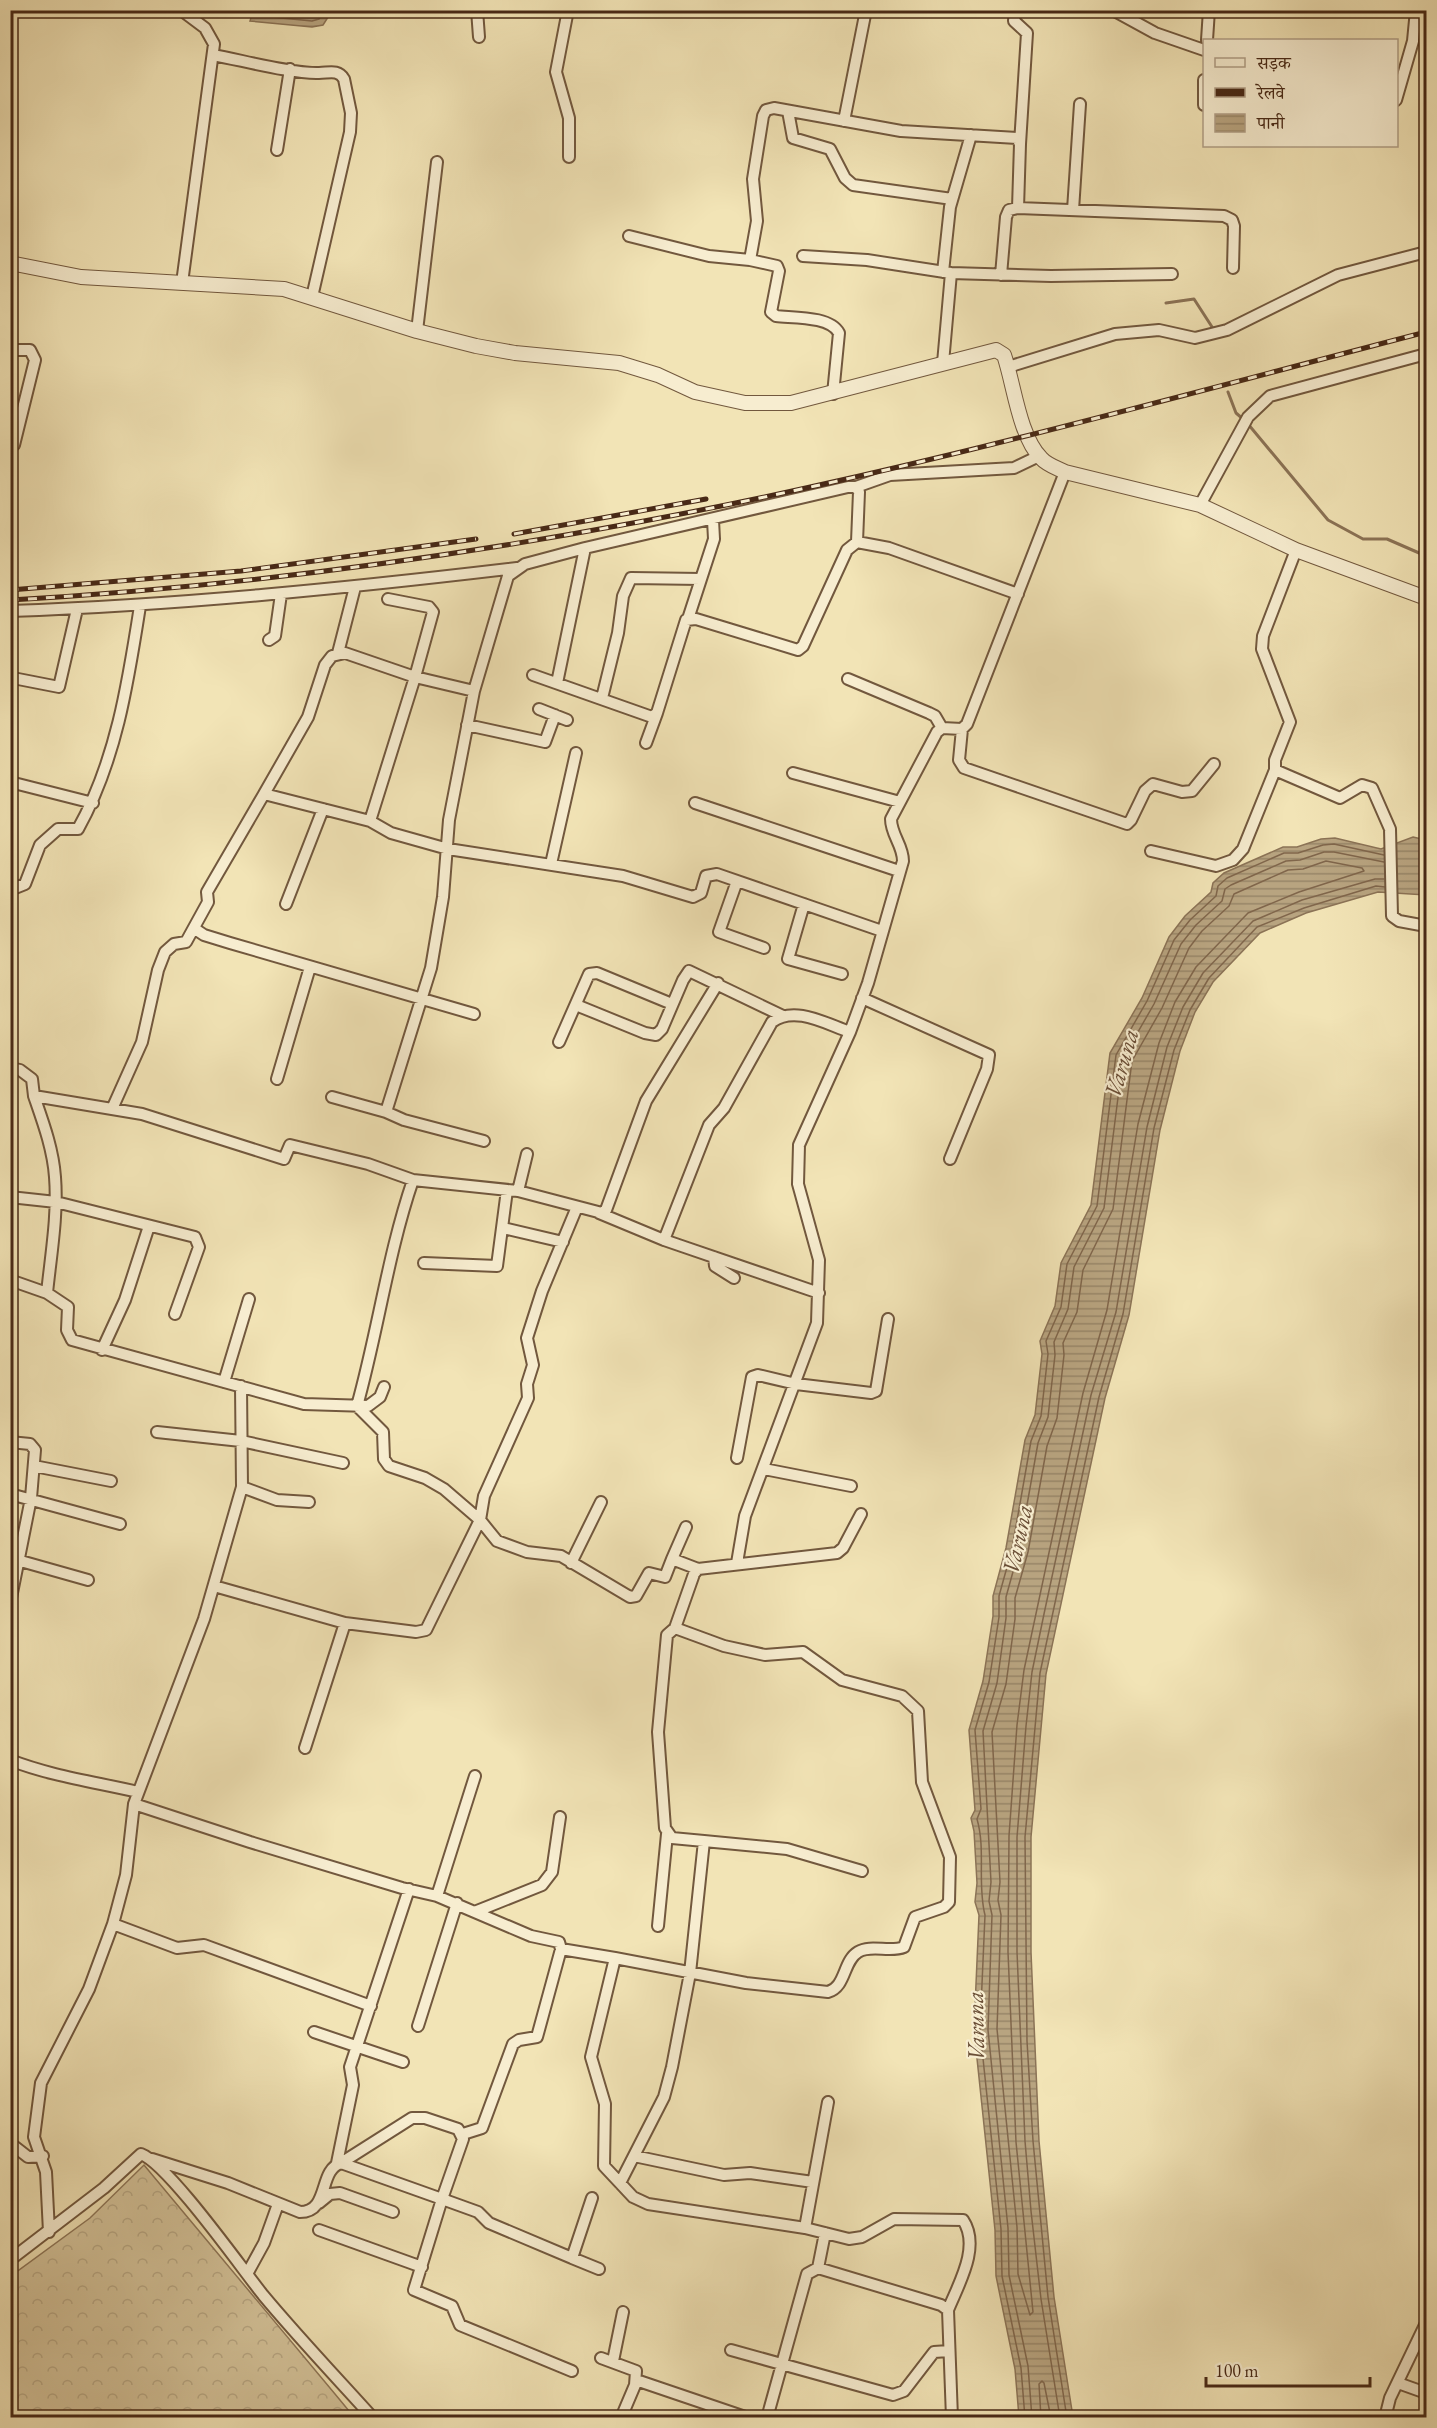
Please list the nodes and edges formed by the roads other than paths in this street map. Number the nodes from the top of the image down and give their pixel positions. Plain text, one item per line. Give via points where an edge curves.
1 (181, 10) edge
2 (477, 10) edge
3 (568, 10) edge
4 (866, 10) edge
5 (1015, 10) edge
6 (1113, 10) edge
7 (1209, 10) edge
8 (1416, 10) edge
9 (479, 37) dead end
10 (1207, 39) edge
11 (1203, 50) edge
12 (213, 55) junction
13 (290, 69) junction
14 (1398, 93) edge
15 (1080, 104) dead end
16 (788, 111) junction
17 (844, 121) junction
18 (971, 135) junction
19 (1020, 144) junction
20 (277, 150) dead end
21 (569, 157) dead end
22 (437, 162) dead end
23 (952, 200) junction
24 (1018, 208) junction
25 (1073, 210) junction
26 (629, 236) dead end
27 (1426, 252) edge
28 (803, 256) dead end
29 (750, 260) junction
30 (10, 262) edge
31 (1233, 268) dead end
32 (947, 272) junction
33 (1001, 274) junction
34 (1172, 274) dead end
35 (182, 283) junction
36 (312, 297) junction
37 (417, 331) junction
38 (10, 350) edge
39 (1426, 354) edge
40 (943, 363) junction
41 (1008, 367) junction
42 (833, 394) junction
43 (14, 445) dead end
44 (1039, 456) junction
45 (1065, 472) junction
46 (856, 487) junction
47 (1200, 505) junction
48 (712, 520) junction
49 (857, 542) junction
50 (585, 548) junction
51 (1296, 550) junction
52 (517, 568) junction
53 (701, 579) junction
54 (355, 587) junction
55 (281, 594) junction
56 (1018, 594) junction
57 (1426, 598) edge
58 (388, 599) dead end
59 (140, 606) junction
60 (77, 609) junction
61 (10, 611) edge
62 (688, 619) junction
63 (269, 640) dead end
64 (338, 653) junction
65 (533, 675) dead end
66 (415, 677) junction
67 (848, 679) dead end
68 (557, 683) junction
69 (10, 687) edge
70 (474, 691) junction
71 (602, 698) junction
72 (539, 710) dead end
73 (657, 713) junction
74 (555, 715) junction
75 (567, 720) dead end
76 (467, 724) junction
77 (942, 728) junction
78 (962, 729) junction
79 (646, 743) dead end
80 (576, 753) dead end
81 (1214, 764) dead end
82 (1275, 770) junction
83 (793, 773) dead end
84 (10, 782) edge
85 (264, 794) junction
86 (900, 802) junction
87 (93, 803) junction
88 (695, 803) dead end
89 (323, 808) junction
90 (370, 821) junction
91 (448, 849) junction
92 (1151, 851) dead end
93 (551, 864) junction
94 (899, 871) junction
95 (737, 881) junction
96 (10, 890) edge
97 (286, 904) dead end
98 (804, 904) junction
99 (1426, 926) edge
100 (195, 929) junction
101 (882, 931) junction
102 (764, 948) dead end
103 (310, 967) junction
104 (842, 974) dead end
105 (718, 983) junction
106 (862, 998) junction
107 (421, 999) junction
108 (672, 1004) junction
109 (576, 1005) junction
110 (474, 1014) dead end
111 (783, 1016) junction
112 (850, 1032) junction
113 (559, 1042) dead end
114 (10, 1068) edge
115 (277, 1079) dead end
116 (34, 1096) junction
117 (332, 1097) dead end
118 (112, 1109) junction
119 (386, 1112) junction
120 (484, 1142) dead end
121 (526, 1154) dead end
122 (950, 1159) dead end
123 (413, 1180) junction
124 (513, 1190) junction
125 (10, 1197) edge
126 (56, 1202) junction
127 (577, 1207) junction
128 (599, 1214) junction
129 (149, 1226) junction
130 (503, 1228) junction
131 (664, 1240) junction
132 (563, 1242) junction
133 (714, 1257) junction
134 (424, 1263) dead end
135 (734, 1278) dead end
136 (10, 1280) edge
137 (47, 1293) junction
138 (819, 1293) junction
139 (249, 1299) dead end
140 (175, 1314) dead end
141 (888, 1319) dead end
142 (102, 1350) junction
143 (224, 1382) junction
144 (796, 1384) junction
145 (241, 1386) junction
146 (384, 1387) dead end
147 (357, 1406) junction
148 (157, 1432) dead end
149 (241, 1441) junction
150 (10, 1442) edge
151 (737, 1458) dead end
152 (343, 1464) dead end
153 (34, 1466) junction
154 (764, 1469) junction
155 (111, 1481) dead end
156 (242, 1486) junction
157 (851, 1486) dead end
158 (10, 1494) edge
159 (31, 1498) junction
160 (309, 1502) dead end
161 (601, 1502) dead end
162 (861, 1514) dead end
163 (480, 1520) junction
164 (120, 1524) dead end
165 (686, 1527) dead end
166 (672, 1559) junction
167 (15, 1560) edge
168 (571, 1563) junction
169 (737, 1563) junction
170 (698, 1569) junction
171 (88, 1580) dead end
172 (214, 1586) junction
173 (10, 1603) edge
174 (345, 1623) junction
175 (675, 1628) junction
176 (305, 1748) dead end
177 (10, 1760) edge
178 (475, 1776) dead end
179 (138, 1792) junction
180 (134, 1804) junction
181 (560, 1817) dead end
182 (667, 1834) junction
183 (704, 1841) junction
184 (862, 1871) dead end
185 (409, 1888) junction
186 (437, 1896) junction
187 (457, 1903) junction
188 (477, 1911) junction
189 (113, 1924) junction
190 (658, 1926) dead end
191 (561, 1949) junction
192 (615, 1958) junction
193 (690, 1974) junction
194 (371, 2006) junction
195 (418, 2026) dead end
196 (314, 2032) dead end
197 (357, 2047) junction
198 (403, 2062) dead end
199 (828, 2102) dead end
200 (463, 2134) junction
201 (10, 2143) edge
202 (43, 2156) junction
203 (634, 2156) junction
204 (152, 2159) junction
205 (339, 2163) junction
206 (813, 2182) junction
207 (620, 2183) junction
208 (592, 2198) dead end
209 (442, 2199) junction
210 (278, 2204) junction
211 (318, 2204) junction
212 (393, 2211) dead end
213 (805, 2228) junction
214 (320, 2230) dead end
215 (49, 2232) junction
216 (825, 2233) junction
217 (572, 2258) junction
218 (10, 2260) edge
219 (422, 2267) junction
220 (818, 2268) junction
221 (599, 2269) dead end
222 (247, 2274) junction
223 (948, 2310) junction
224 (623, 2312) dead end
225 (1426, 2323) edge
226 (731, 2350) dead end
227 (949, 2351) junction
228 (601, 2358) dead end
229 (613, 2361) junction
230 (783, 2364) junction
231 (572, 2371) dead end
232 (636, 2380) junction
233 (1398, 2383) junction
234 (1426, 2392) edge
235 (373, 2418) edge
236 (621, 2418) edge
237 (748, 2418) edge
238 (767, 2418) edge
239 (952, 2418) edge
240 (1385, 2418) edge

1 - 12 street via 213,39
2 - 9 street
3 - 21 street via 556,72 569,118
4 - 17 street
5 - 19 street via 1014,21 1027,33
6 - 11 street via 1155,33
7 - 10 street
8 - 14 street via 1413,40
12 - 13 street
12 - 35 street
13 - 20 street
13 - 36 street via 342,75 351,113 349,142
15 - 25 street
16 - 17 street
16 - 23 street via 793,138 830,149 853,185
16 - 29 street via 774,108 766,110 763,116 753,179 757,221
17 - 18 street via 901,131
18 - 19 street via 1017,138
18 - 23 street
19 - 24 street
22 - 37 street
23 - 32 street
24 - 25 street
24 - 33 street via 1009,210 1006,216
25 - 31 street via 1224,216 1234,226
26 - 29 street via 709,256
27 - 41 street via 1338,275 1227,330 1195,338 1159,330 1115,334
28 - 32 street via 867,260
29 - 42 street via 777,266 771,312 776,316 836,326 839,333
30 - 35 street via 81,277
32 - 33 street
32 - 40 street
33 - 34 street
35 - 36 street via 273,287
36 - 37 street
37 - 42 street via 516,353 619,363 658,375 695,393 727,401 766,405
38 - 43 street via 30,350 35,356
39 - 47 street via 1270,396 1248,417
40 - 41 street via 996,350 1004,355
40 - 42 street
41 - 44 street via 1027,435
44 - 45 street
44 - 46 street via 1014,468 891,475
45 - 47 street
45 - 56 street
46 - 48 street
46 - 49 street
47 - 51 street
48 - 50 street
48 - 53 street via 714,539
49 - 56 street via 889,548
49 - 62 street via 847,550 798,650
50 - 52 street
50 - 68 street
51 - 57 street
51 - 82 street via 1263,636 1264,657 1290,722
52 - 54 street
52 - 70 street via 505,583
53 - 62 street
53 - 71 street via 631,578 622,596 617,640
54 - 55 street
54 - 64 street
55 - 59 street
55 - 63 street via 275,636
56 - 78 street
58 - 66 street via 433,612
59 - 60 street
59 - 87 street via 126,694
60 - 61 street
60 - 69 street via 59,687 13,678
62 - 73 street via 683,624
64 - 66 street
64 - 85 street via 325,665 308,717
65 - 68 street
66 - 70 street
66 - 90 street
67 - 77 street via 929,713
68 - 71 street
70 - 76 street
71 - 73 street via 648,717
72 - 74 street
73 - 79 street
74 - 75 street
74 - 76 street via 545,742
76 - 91 street via 449,820
77 - 78 street
77 - 86 street via 934,736
78 - 81 street via 959,760 964,768 1127,824 1148,787 1154,784 1192,791
80 - 93 street
82 - 92 street via 1243,849 1233,860 1216,866
82 - 99 street via 1340,798 1367,784 1372,788 1389,823 1392,839 1390,898 1394,918
83 - 86 street
84 - 87 street
85 - 89 street
85 - 100 street via 207,892 208,902
86 - 94 street via 891,819 903,853
87 - 96 street via 78,829 58,829 40,845 25,884
88 - 94 street
89 - 90 street
89 - 97 street
90 - 91 street via 391,833
91 - 93 street
91 - 107 street via 441,915
93 - 95 street via 623,876 693,897 701,892 709,873
94 - 101 street
95 - 98 street
95 - 102 street via 719,932
98 - 101 street
98 - 104 street via 788,959
100 - 103 street
100 - 118 street via 186,942 174,944 165,952 142,1042
101 - 106 street
103 - 107 street
103 - 115 street
105 - 108 street via 687,972
105 - 111 street
105 - 128 street via 646,1101 606,1210
106 - 112 street
106 - 122 street via 989,1055 987,1069
107 - 110 street
107 - 119 street
108 - 109 street via 656,1035
108 - 109 street via 592,973 587,976
109 - 113 street
111 - 112 street via 799,1015
111 - 131 street via 772,1022 724,1107 709,1125
112 - 138 street via 799,1145 798,1184 819,1260
114 - 116 street via 32,1079
116 - 118 street
116 - 126 street via 48,1137
117 - 119 street
118 - 123 street via 142,1114 284,1159 290,1145 368,1164
119 - 120 street
121 - 124 street
123 - 124 street
123 - 147 street
124 - 127 street
124 - 130 street
125 - 126 street
126 - 129 street
126 - 137 street
127 - 128 street
127 - 132 street
128 - 131 street
129 - 140 street via 188,1234 198,1241 198,1252
129 - 142 street via 125,1300
130 - 132 street
130 - 134 street via 497,1266
131 - 133 street
132 - 163 street via 527,1338 533,1365 527,1384 528,1398 484,1496
133 - 135 street via 715,1266
133 - 138 street
136 - 137 street
137 - 142 street via 68,1307 67,1330 72,1340
138 - 144 street via 817,1323
139 - 143 street
141 - 144 street via 876,1391
142 - 143 street
143 - 145 street
144 - 151 street via 758,1375 750,1379
144 - 154 street
145 - 147 street via 304,1404
145 - 149 street
146 - 147 street via 375,1403
147 - 163 street via 383,1432 384,1459 389,1466 444,1489
148 - 149 street
149 - 152 street
149 - 156 street
150 - 153 street via 33,1446
153 - 155 street
153 - 159 street
154 - 157 street
154 - 169 street via 745,1516
156 - 160 street via 277,1500
156 - 172 street
158 - 159 street
159 - 164 street
159 - 167 street
161 - 168 street
162 - 169 street via 837,1553
163 - 168 street via 491,1535 505,1544 526,1552 555,1554
163 - 174 street via 426,1630
165 - 166 street
166 - 168 street via 665,1577 646,1575 638,1594 632,1598
166 - 170 street
167 - 171 street
167 - 173 street
169 - 170 street
170 - 175 street
172 - 174 street
172 - 179 street
174 - 176 street
175 - 182 street via 667,1635 658,1732
175 - 193 street via 724,1646 765,1655 803,1652 842,1680 908,1699 920,1718 924,1787 950,1857 949,1902 915,1917 904,1947 861,1950 855,1954 833,1990
177 - 179 street via 43,1773
178 - 186 street
179 - 180 street
180 - 185 street
180 - 189 street via 126,1875
181 - 188 street via 548,1880
182 - 183 street via 672,1838
182 - 190 street
183 - 184 street via 794,1850
183 - 193 street
185 - 186 street
185 - 194 street
186 - 187 street
187 - 188 street
187 - 195 street
188 - 191 street via 531,1936 559,1942
189 - 194 street via 177,1948 204,1945
189 - 202 street via 89,1989 41,2083 34,2137
191 - 192 street
191 - 200 street via 537,2037 513,2044 482,2128
192 - 193 street
192 - 207 street via 591,2057 605,2104 604,2166
193 - 203 street via 664,2097
194 - 197 street
196 - 197 street
197 - 198 street
197 - 205 street via 350,2067 353,2085
199 - 206 street
200 - 205 street via 419,2117
200 - 209 street
201 - 202 street via 28,2157
202 - 215 street
203 - 206 street via 724,2175 750,2172
203 - 207 street
204 - 210 street
204 - 215 street via 141,2154
204 - 222 street
205 - 209 street
205 - 211 street via 332,2168
206 - 213 street
207 - 213 street via 633,2197 648,2204
208 - 217 street
209 - 217 street via 478,2212 489,2223
209 - 219 street
210 - 211 street via 300,2212
210 - 222 street
211 - 212 street via 330,2194 340,2193
213 - 216 street
214 - 219 street
215 - 218 street
216 - 220 street
216 - 223 street via 855,2239 894,2219 963,2220 969,2256
217 - 221 street
219 - 231 street via 414,2290 452,2306 460,2325
220 - 223 street
220 - 230 street via 807,2274
222 - 235 street
223 - 227 street
224 - 229 street
225 - 233 street
226 - 230 street
227 - 230 street via 934,2352 904,2391 893,2395
227 - 239 street
228 - 229 street
229 - 232 street via 636,2371
230 - 238 street
232 - 236 street
232 - 237 street
233 - 234 street
233 - 240 street

